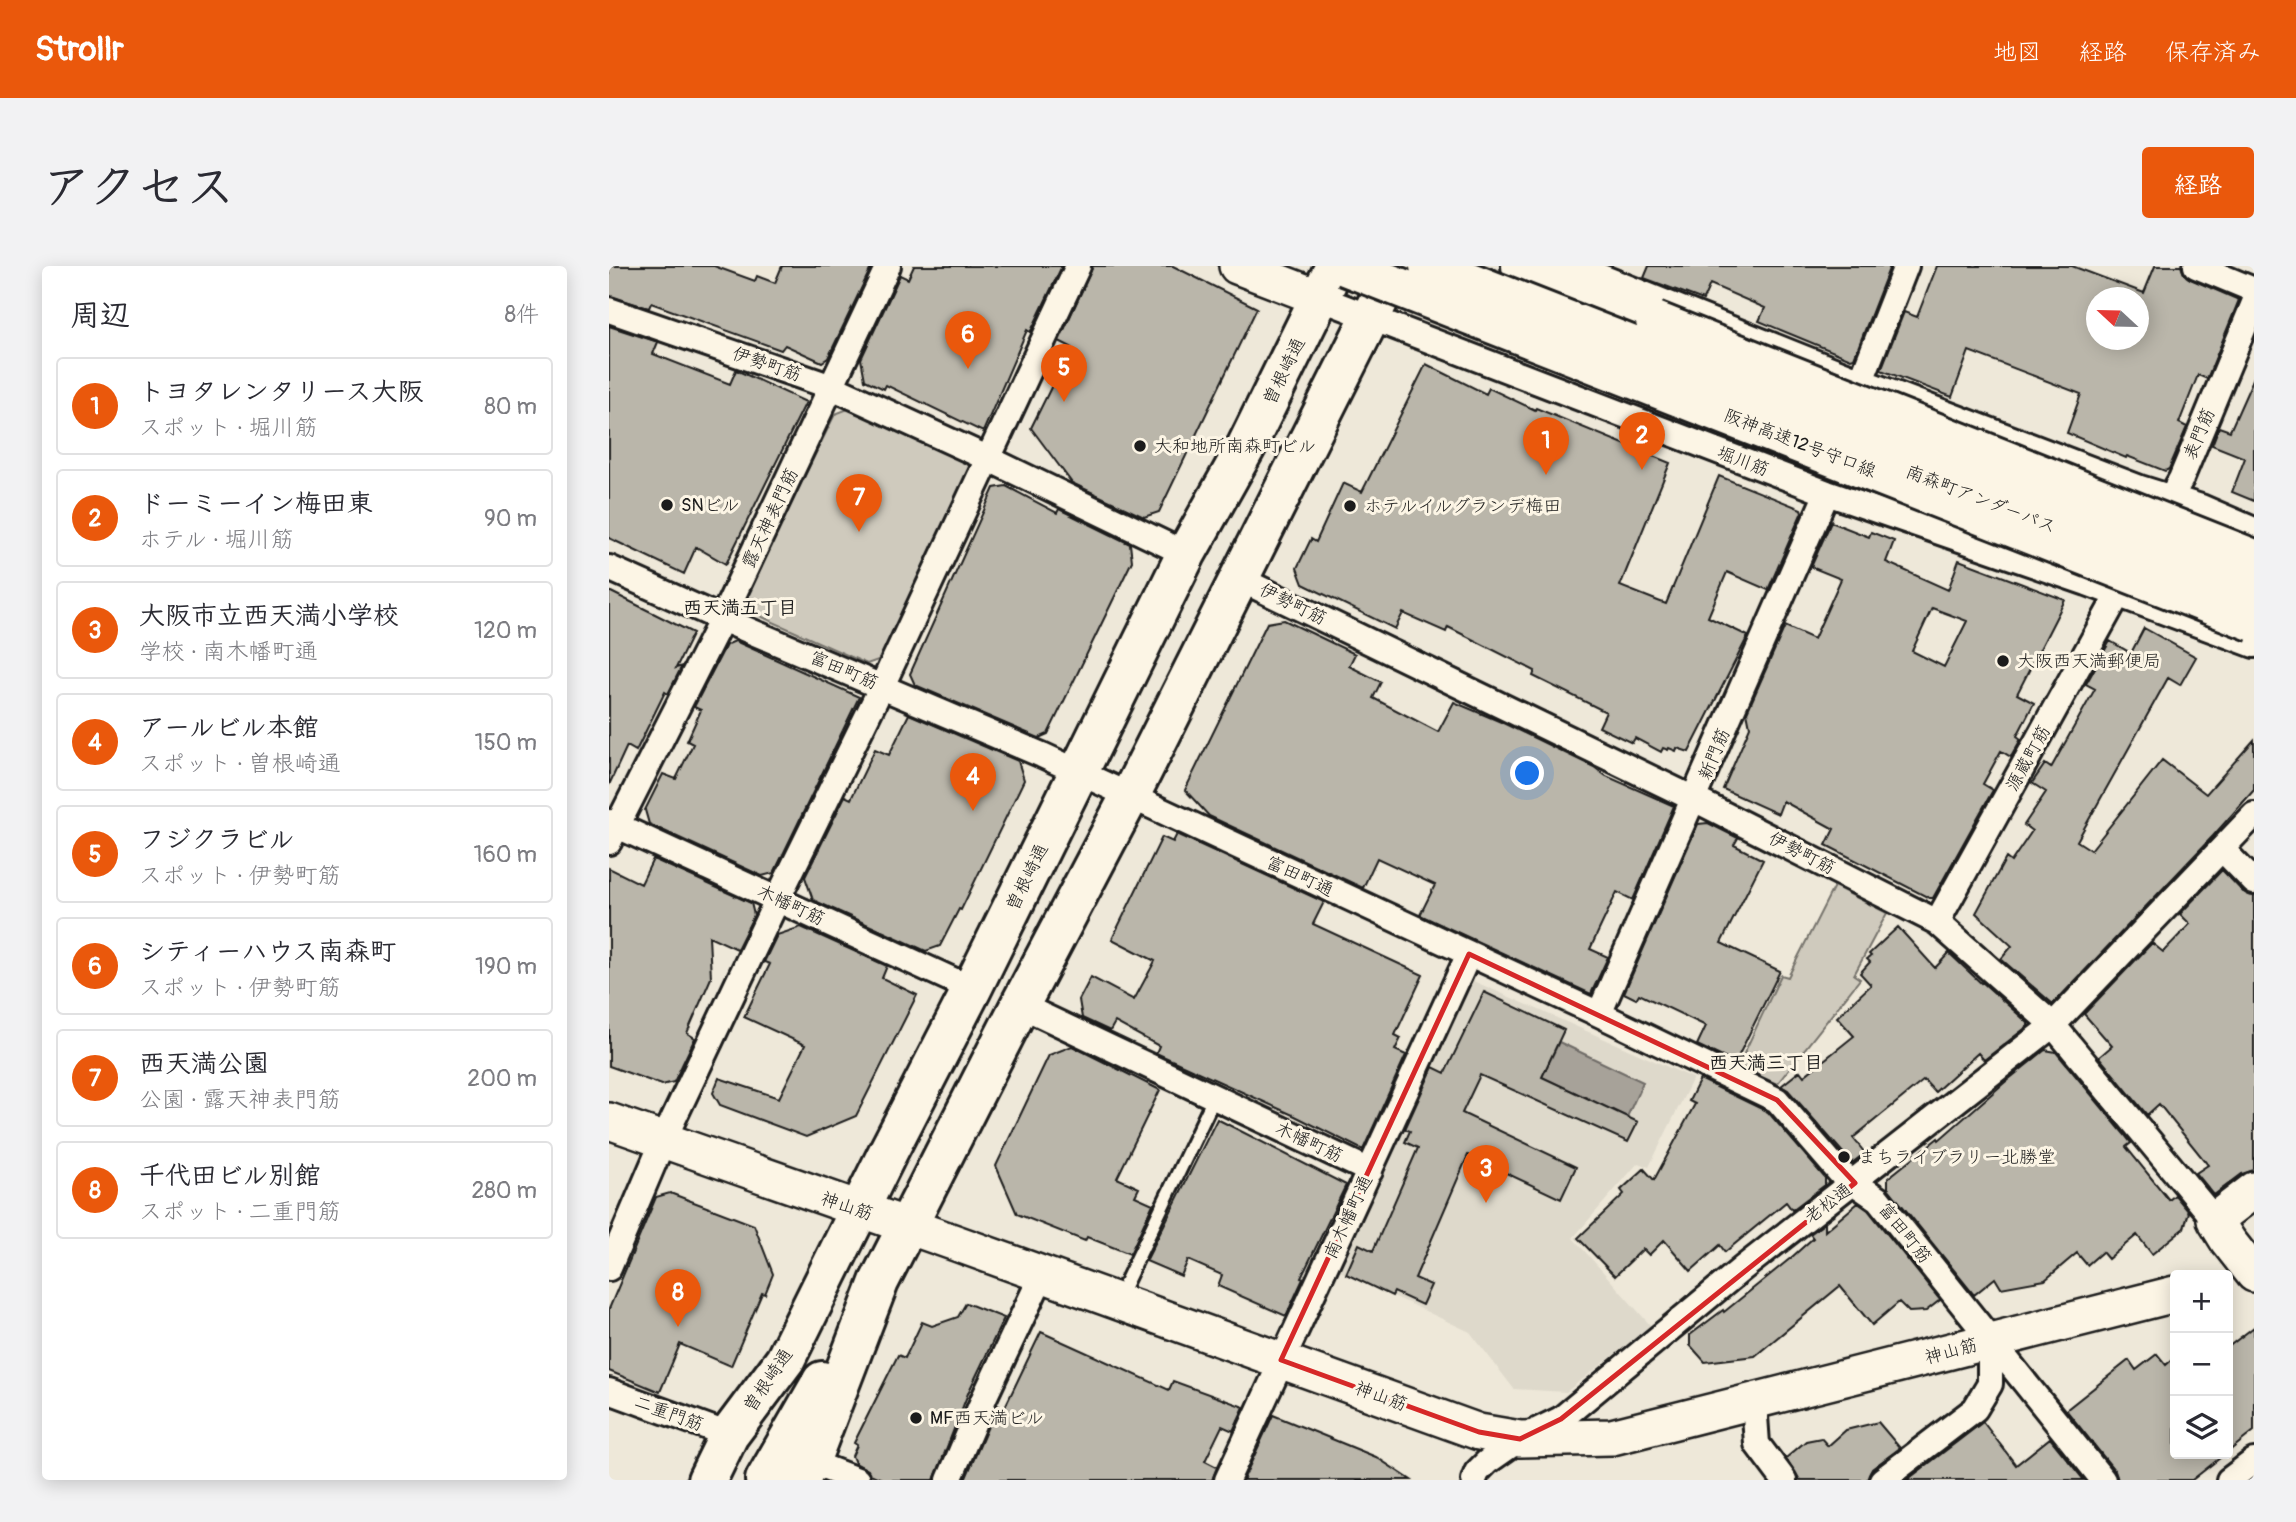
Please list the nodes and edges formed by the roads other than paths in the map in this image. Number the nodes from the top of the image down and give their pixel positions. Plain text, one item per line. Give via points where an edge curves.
1 (888, 266) edge
2 (1078, 266) edge
3 (1237, 266) edge
4 (1345, 266) edge
5 (1396, 266) edge
6 (1429, 266) edge
7 (1521, 266) edge
8 (1574, 266) edge
9 (1906, 266) edge
10 (2196, 266) edge
11 (1327, 282) edge
12 (2254, 290) edge
13 (2254, 303) edge
14 (609, 310) edge
15 (1370, 318) junction
16 (1861, 381) junction
17 (832, 387) junction
18 (1832, 442) dead end
19 (987, 458) junction
20 (1827, 493) junction
21 (2170, 498) junction
22 (2254, 530) edge
23 (1186, 554) junction
24 (2254, 559) edge
25 (2137, 561) junction
26 (609, 568) edge
27 (1240, 579) junction
28 (2254, 589) edge
29 (2119, 595) junction
30 (2254, 606) edge
31 (722, 619) junction
32 (2254, 622) edge
33 (2254, 645) edge
34 (882, 686) junction
35 (1079, 772) junction
36 (1130, 796) junction
37 (1694, 799) junction
38 (2254, 815) edge
39 (612, 830) edge
40 (2222, 849) junction
41 (2254, 882) edge
42 (778, 898) junction
43 (1937, 922) junction
44 (1469, 954) junction
45 (972, 989) junction
46 (1020, 1005) junction
47 (1599, 1014) junction
48 (2053, 1025) junction
49 (1214, 1098) junction
50 (609, 1121) edge
51 (663, 1141) junction
52 (1370, 1171) junction
53 (1855, 1183) junction
54 (2254, 1191) edge
55 (859, 1210) junction
56 (2215, 1220) junction
57 (907, 1226) junction
58 (609, 1268) edge
59 (2254, 1274) edge
60 (1042, 1275) junction
61 (2233, 1280) edge
62 (2170, 1295) edge
63 (1117, 1303) junction
64 (1990, 1340) junction
65 (1281, 1360) junction
66 (609, 1391) edge
67 (1754, 1402) junction
68 (1520, 1439) junction
69 (2254, 1461) edge
70 (770, 1463) edge
71 (707, 1480) edge
72 (857, 1480) edge
73 (949, 1480) edge
74 (1227, 1480) edge
75 (1474, 1480) edge
76 (1784, 1480) edge
77 (1882, 1480) edge
78 (2103, 1480) edge
79 (2229, 1480) edge

1 - 17 street, 露天神表門筋
2 - 19 street
3 - 11 street, 堀川筋
4 - 32 highway, 阪神高速12号守口線, bridge
5 - 15 highway
6 - 28 highway, 阪神高速12号守口線, bridge
7 - 24 highway, bridge
8 - 16 street
9 - 16 street
10 - 12 street
11 - 15 street, 堀川筋
11 - 23 highway, 曽根崎通 via 1247,446
13 - 21 street, 表門筋
14 - 17 street, 伊勢町筋
15 - 20 street, 堀川筋
15 - 27 highway
16 - 21 street
17 - 19 street, 伊勢町筋
17 - 31 street, 露天神表門筋
18 - 25 street, 南森町アンダーパス
19 - 23 street, 伊勢町筋
19 - 34 street
20 - 29 street, 堀川筋
20 - 37 street, 新門筋
21 - 22 street
21 - 25 street, 表門筋
23 - 35 highway, 曽根崎通
25 - 29 street, 源蔵町筋
25 - 30 street, 南森町アンダーパス
26 - 31 street, 富田町筋
27 - 36 highway
27 - 37 street, 伊勢町筋
29 - 33 street, 堀川筋
29 - 43 street, 源蔵町筋
31 - 34 street, 富田町筋
31 - 39 street, 露天神表門筋
34 - 35 street, 富田町筋
34 - 42 street
35 - 36 street, 富田町筋
35 - 45 highway, 曽根崎通
36 - 44 street, 富田町通
36 - 46 highway
37 - 43 street, 伊勢町筋
37 - 47 street, 新門筋
38 - 40 street, 老松通
39 - 42 street, 木幡町筋
40 - 41 street
40 - 48 street, 老松通
42 - 45 street, 木幡町筋
42 - 51 street
43 - 48 street, 伊勢町筋
44 - 47 street, 富田町筋
44 - 52 street, 南木幡町通
45 - 55 highway, 曽根崎通
46 - 49 street, 木幡町筋
46 - 57 highway
47 - 53 street, 富田町筋 via 1777,1100 1840,1173
48 - 53 street, 老松通
48 - 56 street, 伊勢町筋
49 - 52 street, 木幡町筋
49 - 63 lane
50 - 51 street, 神山筋
51 - 55 street, 神山筋
51 - 58 street
52 - 65 street, 南木幡町通
53 - 64 street, 富田町筋 via 1878,1199
53 - 68 street, 老松通 via 1743,1268 1561,1419
54 - 56 street
55 - 57 street, 神山筋
55 - 70 highway, 曽根崎通 via 785,1360
56 - 59 street, 伊勢町筋
57 - 60 street, 神山筋
57 - 70 highway via 879,1282
59 - 61 street
60 - 63 street, 神山筋
60 - 73 street
62 - 64 street, 神山筋
63 - 65 street, 神山筋
64 - 67 street, 神山筋
64 - 77 street via 1990,1384 1975,1409
64 - 78 street, 富田町筋
65 - 68 street, 神山筋 via 1479,1432
65 - 74 street, 南木幡町通
66 - 70 street, 二重門筋
67 - 68 street, 神山筋 via 1612,1437
67 - 76 street via 1757,1444
68 - 75 street, 老松通 via 1487,1462
69 - 79 street
70 - 71 highway
70 - 72 street, 二重門筋

